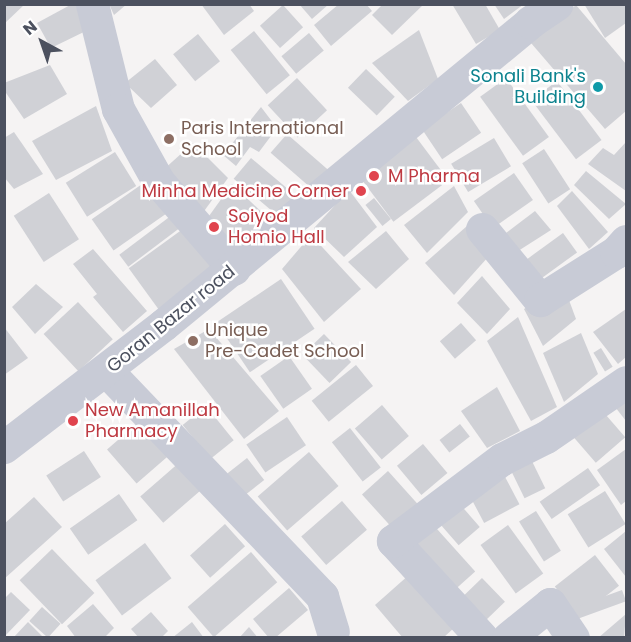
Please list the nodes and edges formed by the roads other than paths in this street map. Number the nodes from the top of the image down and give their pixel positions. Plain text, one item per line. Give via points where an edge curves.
1 (92, 4) edge
2 (557, 4) edge
3 (482, 229) dead end
4 (627, 241) edge
5 (234, 269) junction
6 (106, 370) junction
7 (624, 388) edge
8 (9, 434) edge
9 (328, 635) edge
10 (482, 638) edge
11 (508, 638) edge
12 (573, 638) edge

1 - 5 street via 118,109 158,181
2 - 5 street, Goran Bazar road via 530,22
3 - 4 street via 540,300
5 - 6 street, Goran Bazar road
6 - 8 street, Goran Bazar road
6 - 9 street via 322,596
7 - 10 street via 546,437 502,459 393,541
11 - 12 street via 550,604

